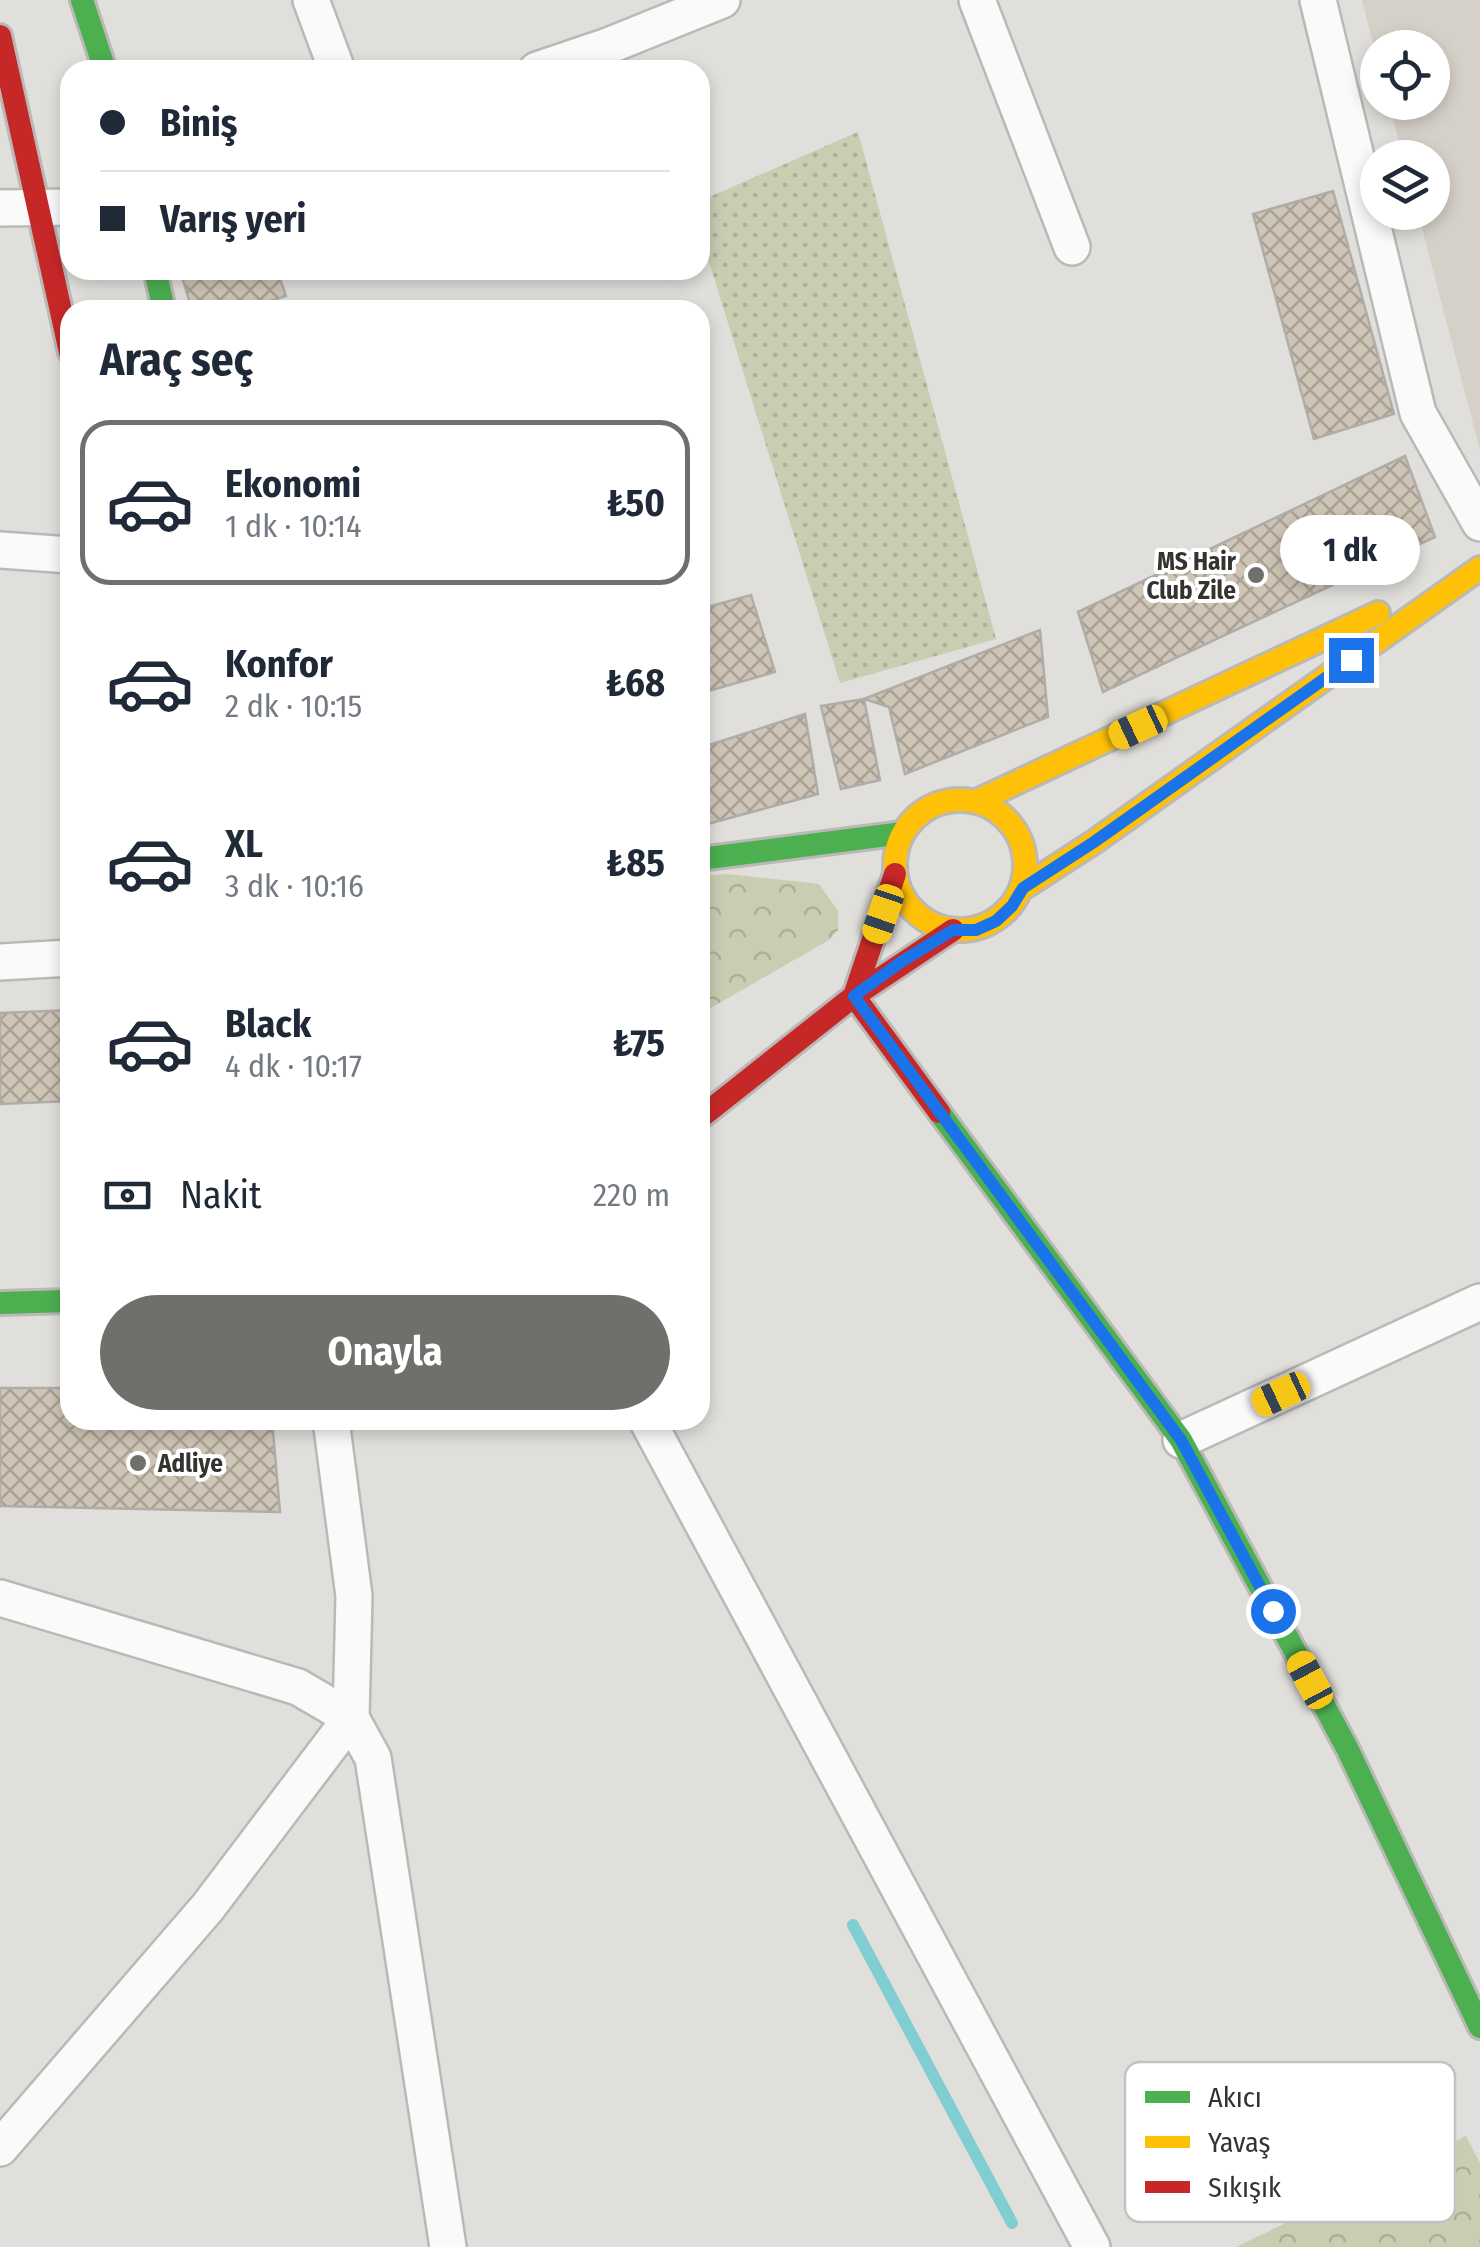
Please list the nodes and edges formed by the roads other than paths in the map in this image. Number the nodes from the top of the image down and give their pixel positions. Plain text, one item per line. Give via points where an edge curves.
1 (82, 0) edge
2 (311, 0) edge
3 (722, 0) edge
4 (977, 0) edge
5 (1318, 0) edge
6 (680, 8) edge
7 (0, 36) edge
8 (101, 60) edge
9 (333, 60) edge
10 (560, 60) edge
11 (0, 208) edge
12 (53, 208) edge
13 (1072, 248) dead end
14 (60, 267) edge
15 (1480, 523) edge
16 (0, 550) edge
17 (60, 554) edge
18 (1480, 566) edge
19 (977, 801) junction
20 (903, 833) junction
21 (710, 857) edge
22 (895, 874) junction
23 (1023, 888) junction
24 (953, 930) junction
25 (60, 959) edge
26 (0, 962) edge
27 (854, 996) junction
28 (710, 1110) edge
29 (60, 1301) edge
30 (1480, 1302) edge
31 (0, 1303) edge
32 (331, 1430) edge
33 (652, 1430) edge
34 (1181, 1440) junction
35 (0, 1598) edge
36 (351, 1718) junction
37 (1477, 2015) edge
38 (0, 2148) edge
39 (448, 2247) edge
40 (1092, 2247) edge

1 - 8 main road
2 - 9 street
3 - 6 street
4 - 13 street
5 - 15 street via 1418,413
6 - 10 street
7 - 12 main road
11 - 12 street
12 - 14 main road
16 - 17 street
18 - 19 main road
18 - 23 main road
19 - 20 main road via 935,804
19 - 23 main road via 998,810 1023,844
20 - 21 main road
20 - 22 main road
22 - 24 main road via 914,912
22 - 27 main road
23 - 24 main road via 996,921
24 - 27 main road
25 - 26 street
27 - 28 main road
27 - 34 main road
29 - 31 main road
30 - 34 street
32 - 36 street via 354,1596
33 - 40 street
34 - 37 main road via 1347,1748
35 - 36 street via 298,1687
36 - 38 street via 208,1907
36 - 39 street via 373,1758

